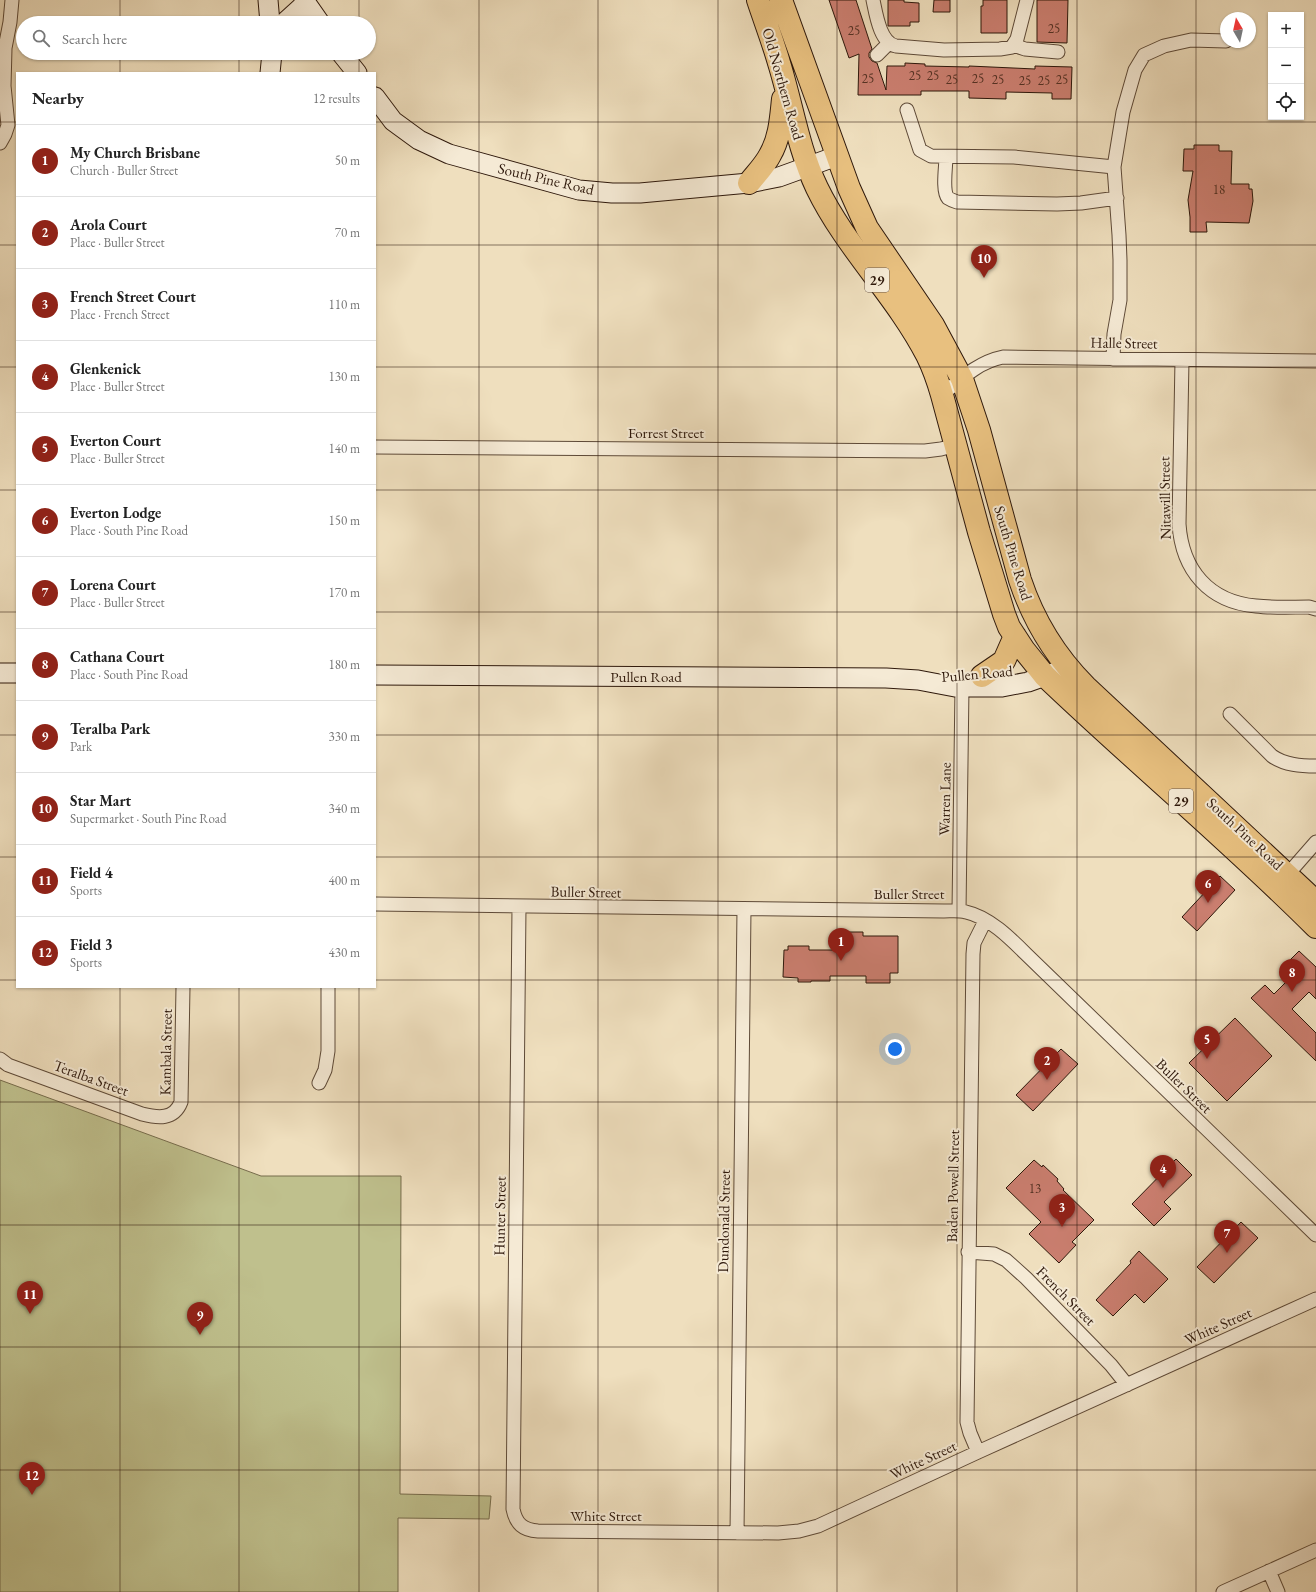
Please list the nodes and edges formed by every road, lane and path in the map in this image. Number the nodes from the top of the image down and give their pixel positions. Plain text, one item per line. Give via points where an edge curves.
1 (12, 0) edge
2 (268, 0) edge
3 (758, 0) edge
4 (781, 0) edge
5 (873, 0) edge
6 (1027, 0) edge
7 (305, 2) edge
8 (269, 16) edge
9 (291, 16) edge
10 (315, 16) edge
11 (1220, 41) edge
12 (889, 43) junction
13 (1013, 45) junction
14 (1058, 52) dead end
15 (876, 54) dead end
16 (271, 60) edge
17 (346, 60) edge
18 (270, 72) edge
19 (355, 72) edge
20 (784, 83) junction
21 (376, 98) edge
22 (907, 110) dead end
23 (0, 143) edge
24 (838, 156) junction
25 (946, 157) junction
26 (808, 167) junction
27 (1114, 167) junction
28 (749, 183) junction
29 (1117, 198) junction
30 (1113, 359) junction
31 (1182, 360) junction
32 (1316, 361) edge
33 (962, 379) junction
34 (942, 394) junction
35 (956, 445) junction
36 (376, 447) edge
37 (1316, 609) edge
38 (1015, 636) junction
39 (1063, 662) junction
40 (1040, 671) junction
41 (0, 673) edge
42 (16, 673) edge
43 (376, 675) edge
44 (982, 676) junction
45 (918, 680) junction
46 (962, 687) junction
47 (1230, 714) dead end
48 (1316, 766) edge
49 (1316, 842) edge
50 (1288, 874) junction
51 (1316, 902) edge
52 (376, 904) edge
53 (519, 907) junction
54 (744, 910) junction
55 (959, 911) junction
56 (985, 921) junction
57 (1316, 927) edge
58 (183, 988) edge
59 (328, 988) edge
60 (0, 1059) edge
61 (319, 1083) dead end
62 (172, 1114) joint
63 (1316, 1235) edge
64 (968, 1252) junction
65 (1316, 1299) edge
66 (1126, 1385) junction
67 (978, 1452) junction
68 (519, 1524) joint
69 (737, 1533) junction
70 (1316, 1550) edge
71 (1269, 1571) junction
72 (1223, 1592) edge
73 (1278, 1592) edge

1 - 23 street via 5,48 4,86 8,125
2 - 8 street
3 - 20 highway, Old Northern Road
4 - 24 highway, Old Northern Road
5 - 12 street via 883,36
6 - 13 street via 1017,39
7 - 9 street
7 - 10 street
11 - 27 street via 1191,40 1164,46 1144,55 1128,89
12 - 13 street via 896,46 944,50 1000,49
12 - 15 street
13 - 14 street via 1025,49
16 - 18 street
17 - 19 street
20 - 26 highway, Old Northern Road via 795,129
20 - 28 highway via 777,140 770,155
21 - 28 street, South Pine Road via 393,121 419,140 449,154 579,190 640,193
22 - 25 street via 920,150 931,156
24 - 26 street, South Pine Road
24 - 33 highway, South Pine Road / 29 via 866,228 929,319
25 - 27 street via 1014,157
25 - 29 street via 946,195 952,201 1057,204
26 - 28 street, South Pine Road via 770,180
26 - 34 highway, South Pine Road / 29 via 839,226 921,344
27 - 29 street
29 - 30 street via 1120,300
30 - 31 street, Halle Street
30 - 33 street, Halle Street via 1002,357 979,366
31 - 32 street, Halle Street
31 - 37 street, Nitawill Street via 1179,524 1182,548 1187,560 1202,583 1228,600 1256,606
33 - 34 street, Halle Street
33 - 39 highway, South Pine Road / 29 via 1026,597 1039,628
34 - 35 highway, South Pine Road / 29
35 - 36 street, Forrest Street via 925,451
35 - 38 highway, South Pine Road / 29 via 999,601
38 - 40 highway, South Pine Road / 29
38 - 44 highway via 1004,661
39 - 40 street, Pullen Road
39 - 50 highway, South Pine Road / 29
40 - 44 street, Pullen Road
40 - 46 street, Pullen Road via 1028,682 1002,687
40 - 57 highway, South Pine Road / 29
41 - 42 street
43 - 45 street, Pullen Road
44 - 45 street, Pullen Road
45 - 46 street, Pullen Road
46 - 55 street, Warren Lane
47 - 48 street via 1279,761
49 - 50 street
50 - 51 highway, South Pine Road / 29
52 - 53 street, Buller Street
53 - 54 street, Buller Street
53 - 68 street, Hunter Street via 513,1509
54 - 55 street, Buller Street
54 - 69 street, Dundonald Street
55 - 56 street, Buller Street
56 - 63 street, Buller Street via 1026,954
56 - 64 street, Baden Powell Street via 974,943 973,954
58 - 62 street, Kambala Street via 182,1096 179,1107
59 - 61 street via 328,1051 325,1070
60 - 62 street, Teralba Street via 8,1065 142,1114 158,1117
64 - 66 street, French Street via 994,1254 1006,1260 1112,1365
64 - 67 street, Baden Powell Street via 967,1422
65 - 66 street, White Street
66 - 67 street, White Street
67 - 69 street, White Street via 818,1526 778,1533
68 - 69 street, White Street via 524,1528 538,1531
70 - 71 street
71 - 72 street
71 - 73 street

